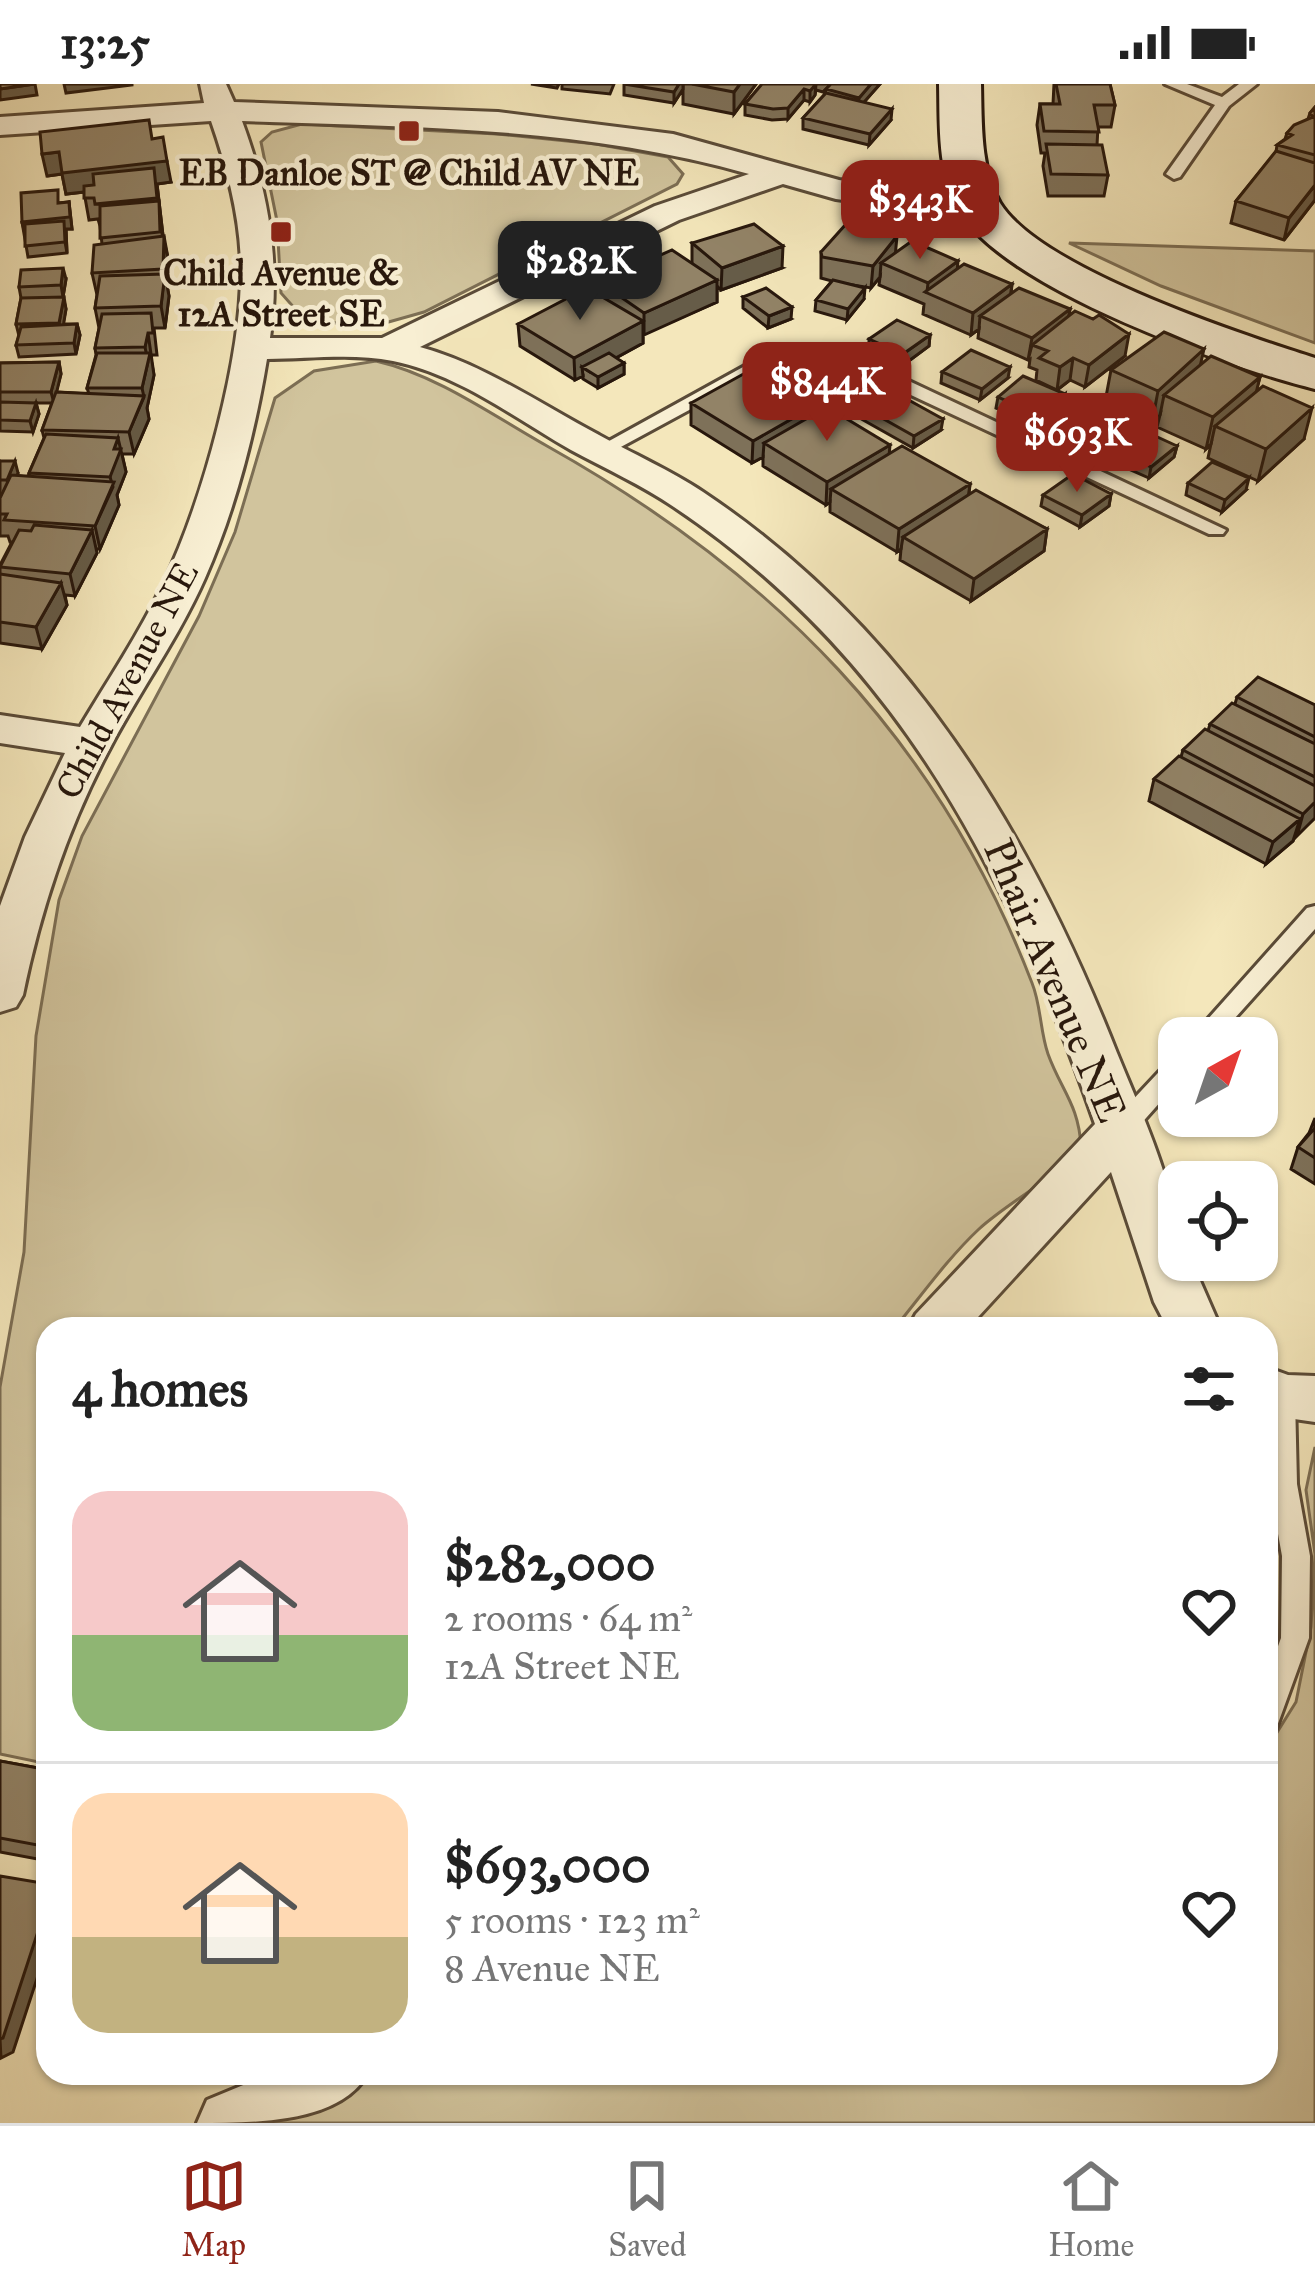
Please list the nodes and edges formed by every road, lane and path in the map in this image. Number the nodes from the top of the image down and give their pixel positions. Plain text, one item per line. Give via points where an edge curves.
1 (960, 84) edge
2 (1173, 84) edge
3 (1249, 84) edge
4 (217, 97) edge
5 (1224, 103) junction
6 (0, 126) edge
7 (785, 173) junction
8 (1174, 174) dead end
9 (980, 209) junction
10 (248, 348) junction
11 (388, 349) junction
12 (1315, 374) edge
13 (600, 451) junction
14 (1216, 530) dead end
15 (0, 729) edge
16 (91, 743) junction
17 (1315, 914) edge
18 (0, 995) edge
19 (1222, 1017) edge
20 (1158, 1088) edge
21 (1121, 1129) junction
22 (945, 1317) edge
23 (1188, 1317) edge
24 (1288, 1396) edge
25 (1278, 1685) edge
26 (315, 2085) edge
27 (230, 2123) edge

1 - 9 street
2 - 5 lane
3 - 5 lane
4 - 6 street
4 - 7 street via 596,131
4 - 10 street, Child Avenue NE via 248,189 258,261
5 - 8 lane
7 - 9 street via 891,200
7 - 11 street via 667,213
9 - 12 street via 1037,259 1217,340
10 - 11 street
10 - 16 street, Child Avenue NE via 194,556
11 - 13 street, Phair Avenue NE via 446,366
13 - 14 lane via 769,360 838,355
13 - 21 street, Phair Avenue NE via 699,506 790,581 942,752 1034,906
15 - 16 street
16 - 18 street, Child Avenue NE via 47,830 12,930
17 - 19 lane
20 - 21 lane
21 - 22 street
21 - 23 street, Phair Avenue NE
24 - 25 lane via 1282,1484 1297,1556 1295,1638
26 - 27 street

